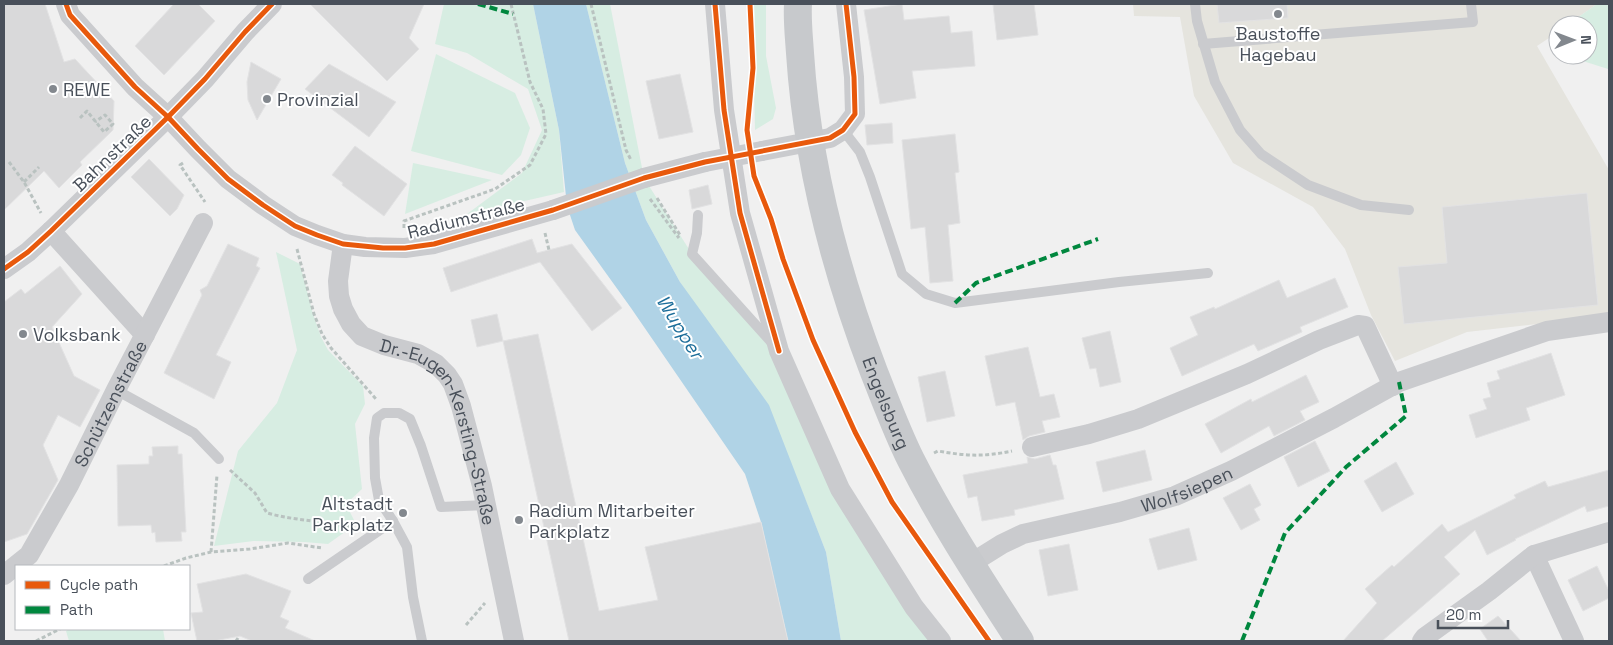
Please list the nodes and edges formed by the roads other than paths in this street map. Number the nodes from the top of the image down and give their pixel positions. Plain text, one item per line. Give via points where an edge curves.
1 (66, 4) edge
2 (272, 4) edge
3 (715, 4) edge
4 (798, 4) edge
5 (846, 4) edge
6 (1195, 4) edge
7 (1471, 4) edge
8 (1203, 44) junction
9 (168, 117) junction
10 (843, 130) junction
11 (810, 142) junction
12 (1409, 210) dead end
13 (698, 215) dead end
14 (203, 223) road end
15 (51, 231) junction
16 (343, 244) junction
17 (4, 269) edge
18 (1208, 272) dead end
19 (1609, 322) edge
20 (145, 335) junction
21 (779, 351) junction
22 (1393, 386) junction
23 (116, 390) junction
24 (1032, 447) road end
25 (219, 459) road end
26 (486, 505) junction
27 (393, 521) junction
28 (1609, 532) edge
29 (1534, 555) junction
30 (970, 564) junction
31 (16, 565) edge
32 (15, 566) edge
33 (4, 575) edge
34 (308, 579) dead end
35 (422, 641) edge
36 (514, 641) edge
37 (941, 641) edge
38 (1020, 641) edge
39 (1422, 641) edge
40 (1574, 641) edge

1 - 9 street, Radiumstraße via 70,15 135,87
2 - 9 street, Bahnstraße
3 - 21 street via 724,110 740,213
4 - 11 main road, Engelsburg via 802,83
5 - 10 street via 855,114
6 - 8 lane
7 - 8 lane via 1473,22
8 - 12 lane via 1225,104 1240,130 1261,154 1308,185 1361,205
9 - 15 street, Bahnstraße
9 - 16 street, Radiumstraße via 228,179 263,205 295,226
10 - 11 street via 830,138
10 - 18 lane via 860,152 902,274 926,294 955,303
11 - 16 street, Radiumstraße, bridge via 705,162 440,242 405,248
11 - 30 main road, Engelsburg via 830,237 862,341 910,458
13 - 21 lane via 698,233 692,254
14 - 20 street, Schützenstraße
15 - 17 street, Bahnstraße
15 - 20 street
16 - 26 street, Dr.-Eugen-Kersting-Straße via 339,296 351,324 362,336 418,354 447,375 461,406
19 - 22 street, Wolfsiepen via 1547,331
20 - 23 street, Schützenstraße
21 - 37 street via 840,489 914,607
22 - 24 street via 1365,326 1358,325 1138,419
22 - 30 street, Wolfsiepen via 1231,471 1175,496 1023,534
23 - 25 lane via 194,433
23 - 31 street, Schützenstraße via 69,485 29,555
26 - 27 lane via 441,507 410,419 399,413 384,414 377,418 374,438 375,478 379,500
26 - 36 street, Dr.-Eugen-Kersting-Straße
27 - 34 lane
27 - 35 lane via 408,547
28 - 29 street
29 - 39 street
29 - 40 street
30 - 38 main road, Engelsburg
32 - 33 street, Schützenstraße

